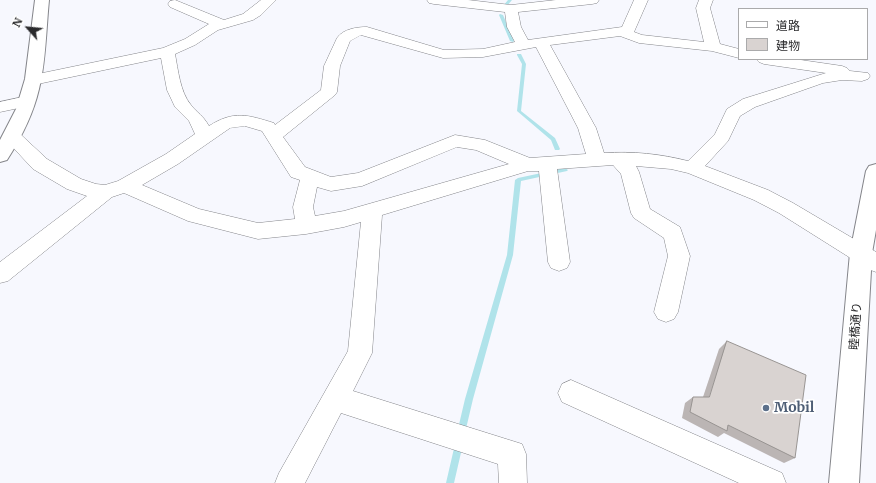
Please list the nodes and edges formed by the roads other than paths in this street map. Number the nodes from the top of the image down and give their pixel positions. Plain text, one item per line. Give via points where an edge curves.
1 (42, 0) edge
2 (269, 0) edge
3 (434, 0) edge
4 (592, 0) edge
5 (641, 0) edge
6 (706, 0) edge
7 (178, 2) edge
8 (511, 9) junction
9 (222, 24) junction
10 (622, 32) junction
11 (541, 42) junction
12 (524, 45) junction
13 (713, 47) junction
14 (167, 52) junction
15 (738, 54) edge
16 (771, 60) edge
17 (869, 77) edge
18 (33, 80) junction
19 (27, 101) junction
20 (0, 107) edge
21 (274, 135) junction
22 (12, 136) junction
23 (205, 136) junction
24 (0, 155) edge
25 (618, 158) junction
26 (597, 159) junction
27 (528, 165) junction
28 (692, 168) junction
29 (548, 170) junction
30 (876, 171) edge
31 (310, 177) junction
32 (124, 186) junction
33 (105, 192) junction
34 (372, 211) junction
35 (306, 226) junction
36 (869, 258) edge
37 (559, 262) dead end
38 (0, 274) edge
39 (666, 312) dead end
40 (571, 393) dead end
41 (336, 398) junction
42 (850, 480) edge
43 (289, 483) edge
44 (513, 483) edge
45 (772, 483) edge

1 - 18 main road
2 - 9 street via 248,17
3 - 8 street
4 - 8 street
5 - 10 street via 629,29
6 - 13 street via 703,8
7 - 9 street
8 - 12 street via 514,26
9 - 14 street
10 - 11 street
10 - 13 street via 639,39
11 - 12 street
11 - 26 street via 587,128
12 - 21 street via 483,53 443,54 359,30 344,38 332,66 329,92
13 - 15 street
14 - 18 street
14 - 23 street via 174,90 183,107 196,118
16 - 17 street
17 - 28 street via 842,75 820,80 745,106 733,113 722,137
18 - 19 main road
19 - 20 street
19 - 22 main road
21 - 23 street via 268,127 246,120 224,124
21 - 31 street via 298,172
22 - 24 main road
22 - 33 street via 40,164 74,184
23 - 32 street via 172,159
25 - 26 street
25 - 28 street
25 - 39 street via 630,172 641,213 673,232 679,256
26 - 29 street
27 - 29 street
27 - 31 street via 479,144 455,141 350,182 331,184
27 - 34 street
28 - 36 street via 761,194
29 - 37 street
30 - 36 main road, 睦橋通り
31 - 35 street via 303,206
32 - 33 street
32 - 35 street via 195,216 258,231
33 - 38 street
34 - 35 street
34 - 41 street via 360,353
36 - 42 main road, 睦橋通り
40 - 45 street
41 - 43 street
41 - 44 street via 512,454

